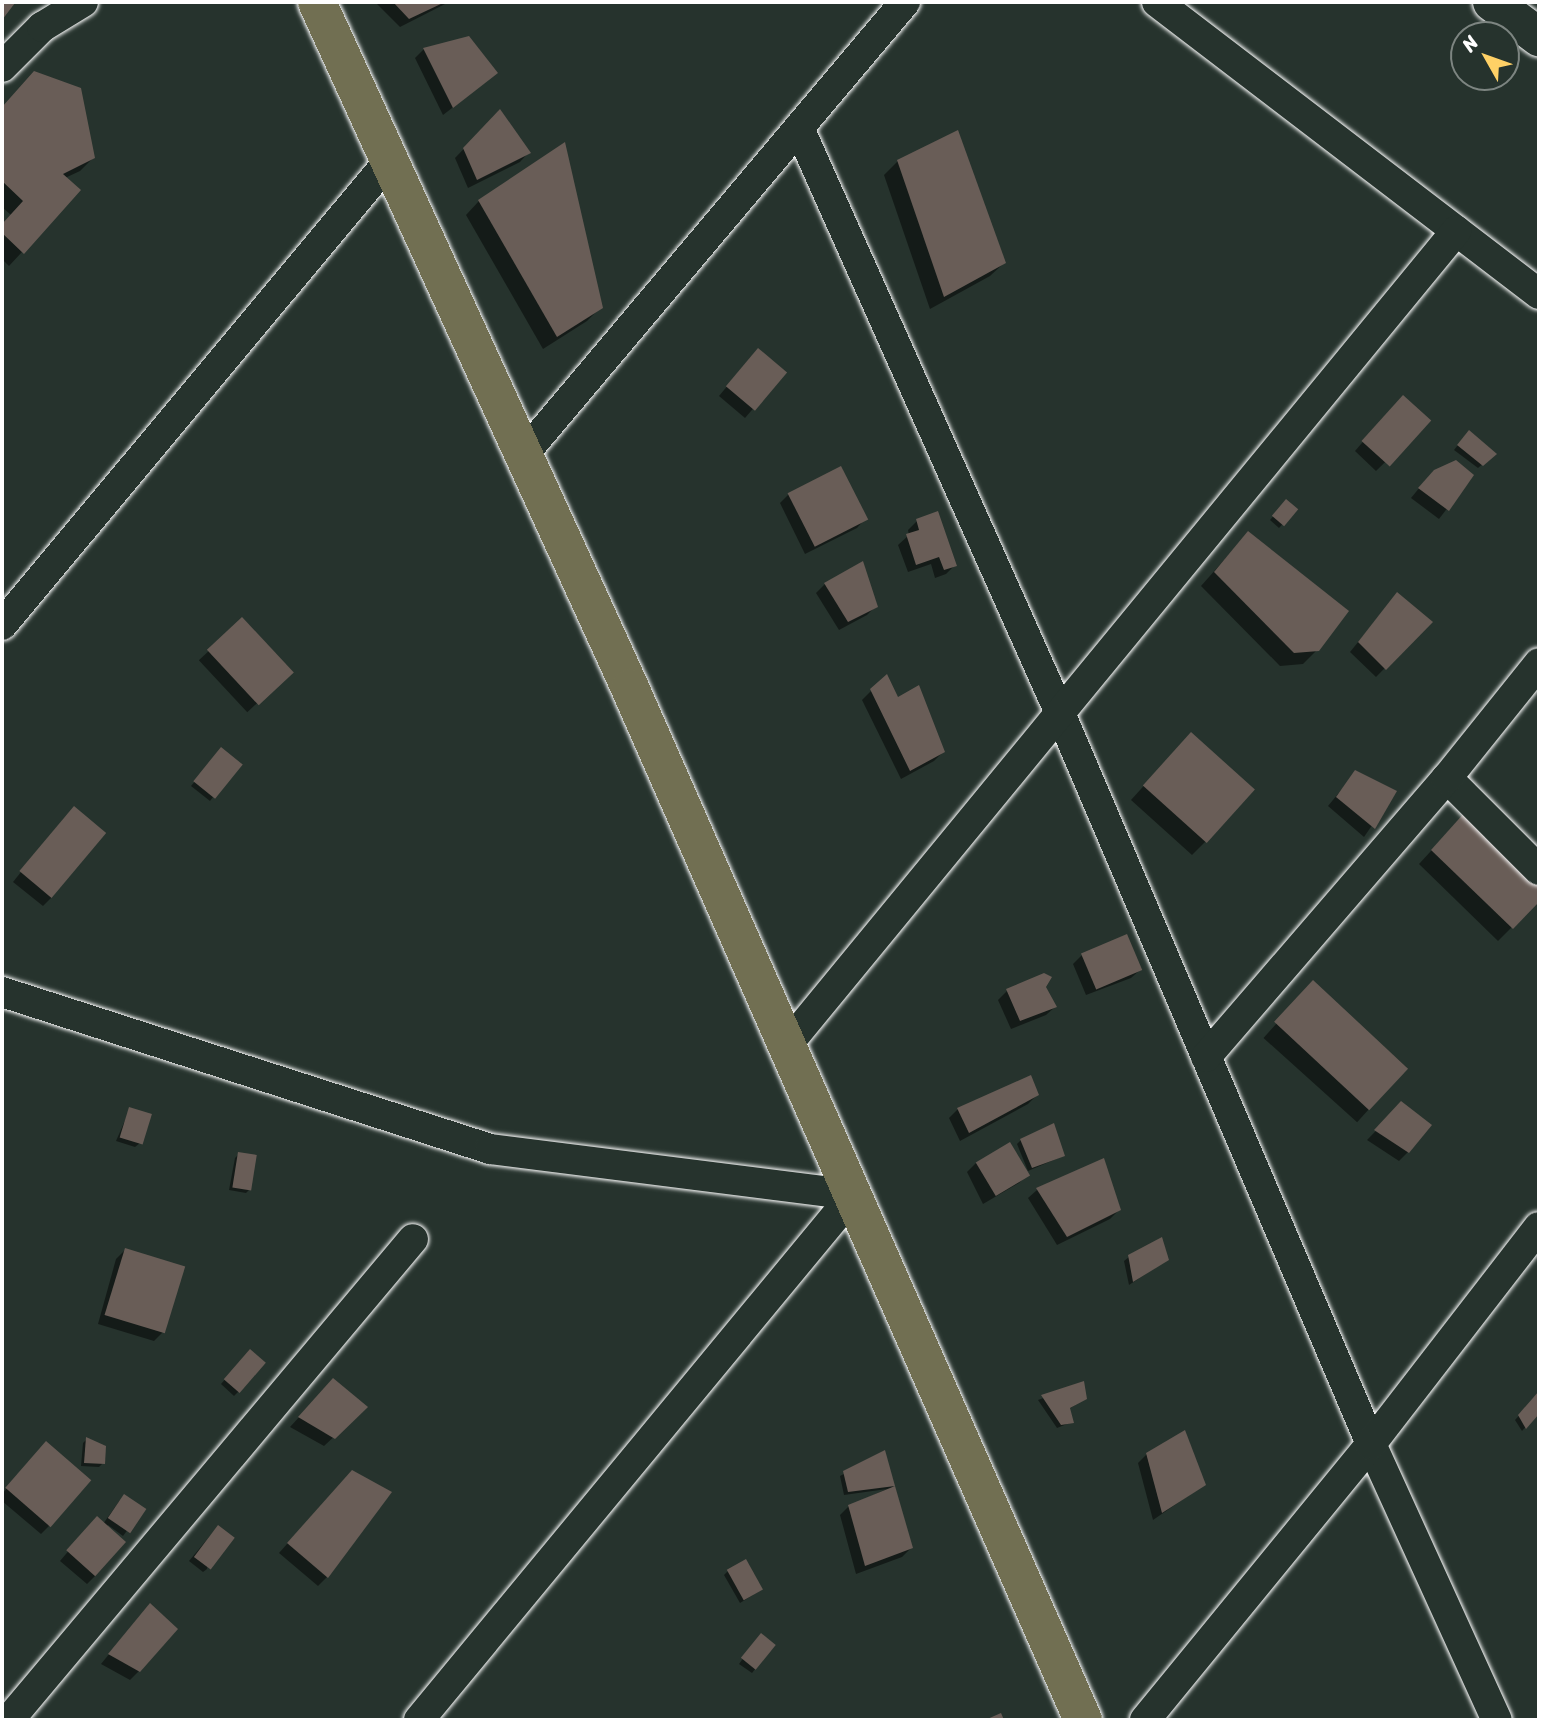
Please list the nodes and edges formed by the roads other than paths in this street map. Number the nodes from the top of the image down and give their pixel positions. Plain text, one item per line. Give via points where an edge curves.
1 (83, 2) edge
2 (317, 2) edge
3 (905, 2) edge
4 (1157, 2) edge
5 (1492, 2) edge
6 (1539, 37) edge
7 (2, 67) edge
8 (799, 128) junction
9 (389, 161) junction
10 (1456, 231) junction
11 (1539, 294) edge
12 (523, 455) junction
13 (2, 625) edge
14 (1539, 663) edge
15 (1060, 713) junction
16 (1447, 778) junction
17 (1539, 870) edge
18 (2, 992) edge
19 (787, 1045) junction
20 (1206, 1057) junction
21 (853, 1195) junction
22 (1539, 1227) edge
23 (413, 1239) dead end
24 (1371, 1444) junction
25 (9, 1720) edge
26 (419, 1720) edge
27 (1083, 1720) edge
28 (1144, 1720) edge
29 (1497, 1720) edge

1 - 7 street via 42,27
2 - 9 main road
3 - 8 street
4 - 10 street
5 - 6 street
8 - 12 street
8 - 15 street
9 - 12 main road
9 - 13 street
10 - 11 street
10 - 15 street
12 - 19 main road
14 - 16 street
15 - 19 street
15 - 20 street
16 - 17 street
16 - 20 street
18 - 21 street via 490,1149
19 - 21 main road
20 - 24 street
21 - 26 street
21 - 27 main road
22 - 24 street
23 - 25 street
24 - 28 street
24 - 29 street

